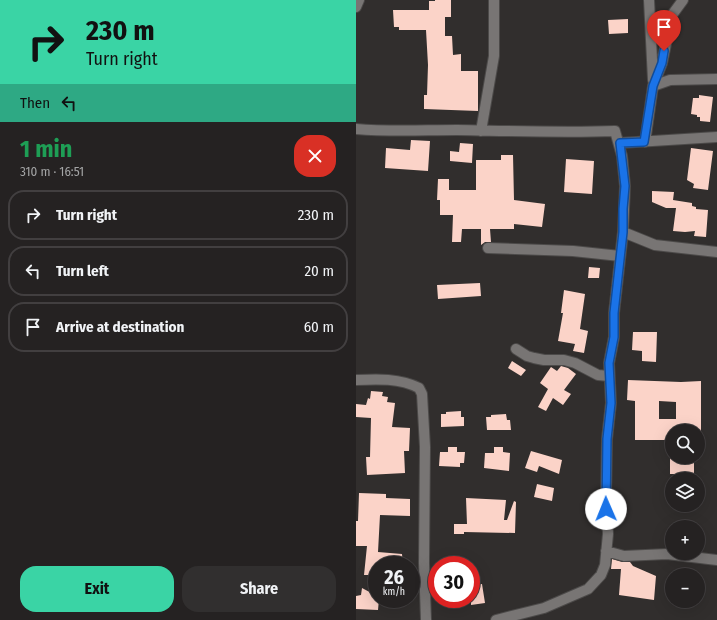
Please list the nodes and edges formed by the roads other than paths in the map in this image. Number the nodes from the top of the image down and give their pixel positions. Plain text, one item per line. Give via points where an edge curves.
1 (359, 0) edge
2 (494, 0) edge
3 (649, 0) edge
4 (683, 0) edge
5 (356, 7) edge
6 (717, 79) edge
7 (653, 86) junction
8 (356, 129) edge
9 (482, 131) junction
10 (717, 137) edge
11 (644, 142) junction
12 (620, 143) junction
13 (623, 232) junction
14 (488, 248) dead end
15 (717, 252) edge
16 (620, 256) junction
17 (516, 349) dead end
18 (609, 376) junction
19 (356, 380) edge
20 (606, 551) junction
21 (717, 560) edge
22 (426, 620) edge
23 (496, 620) edge

1 - 5 street
2 - 9 street via 494,56
3 - 7 street
4 - 7 street via 672,15 662,63
6 - 7 street via 670,80
7 - 11 street
8 - 9 street
9 - 12 street via 616,131
10 - 11 street
11 - 12 street
12 - 13 street via 625,186
13 - 15 street via 655,245
13 - 16 street
14 - 16 street via 573,251
16 - 18 street
17 - 18 street via 530,357 575,362 598,375
18 - 20 street via 611,403 607,439
19 - 22 street via 388,379 414,385 420,388 422,394 425,447
20 - 21 street via 624,556 667,554
20 - 23 street via 601,575 588,588 544,608

